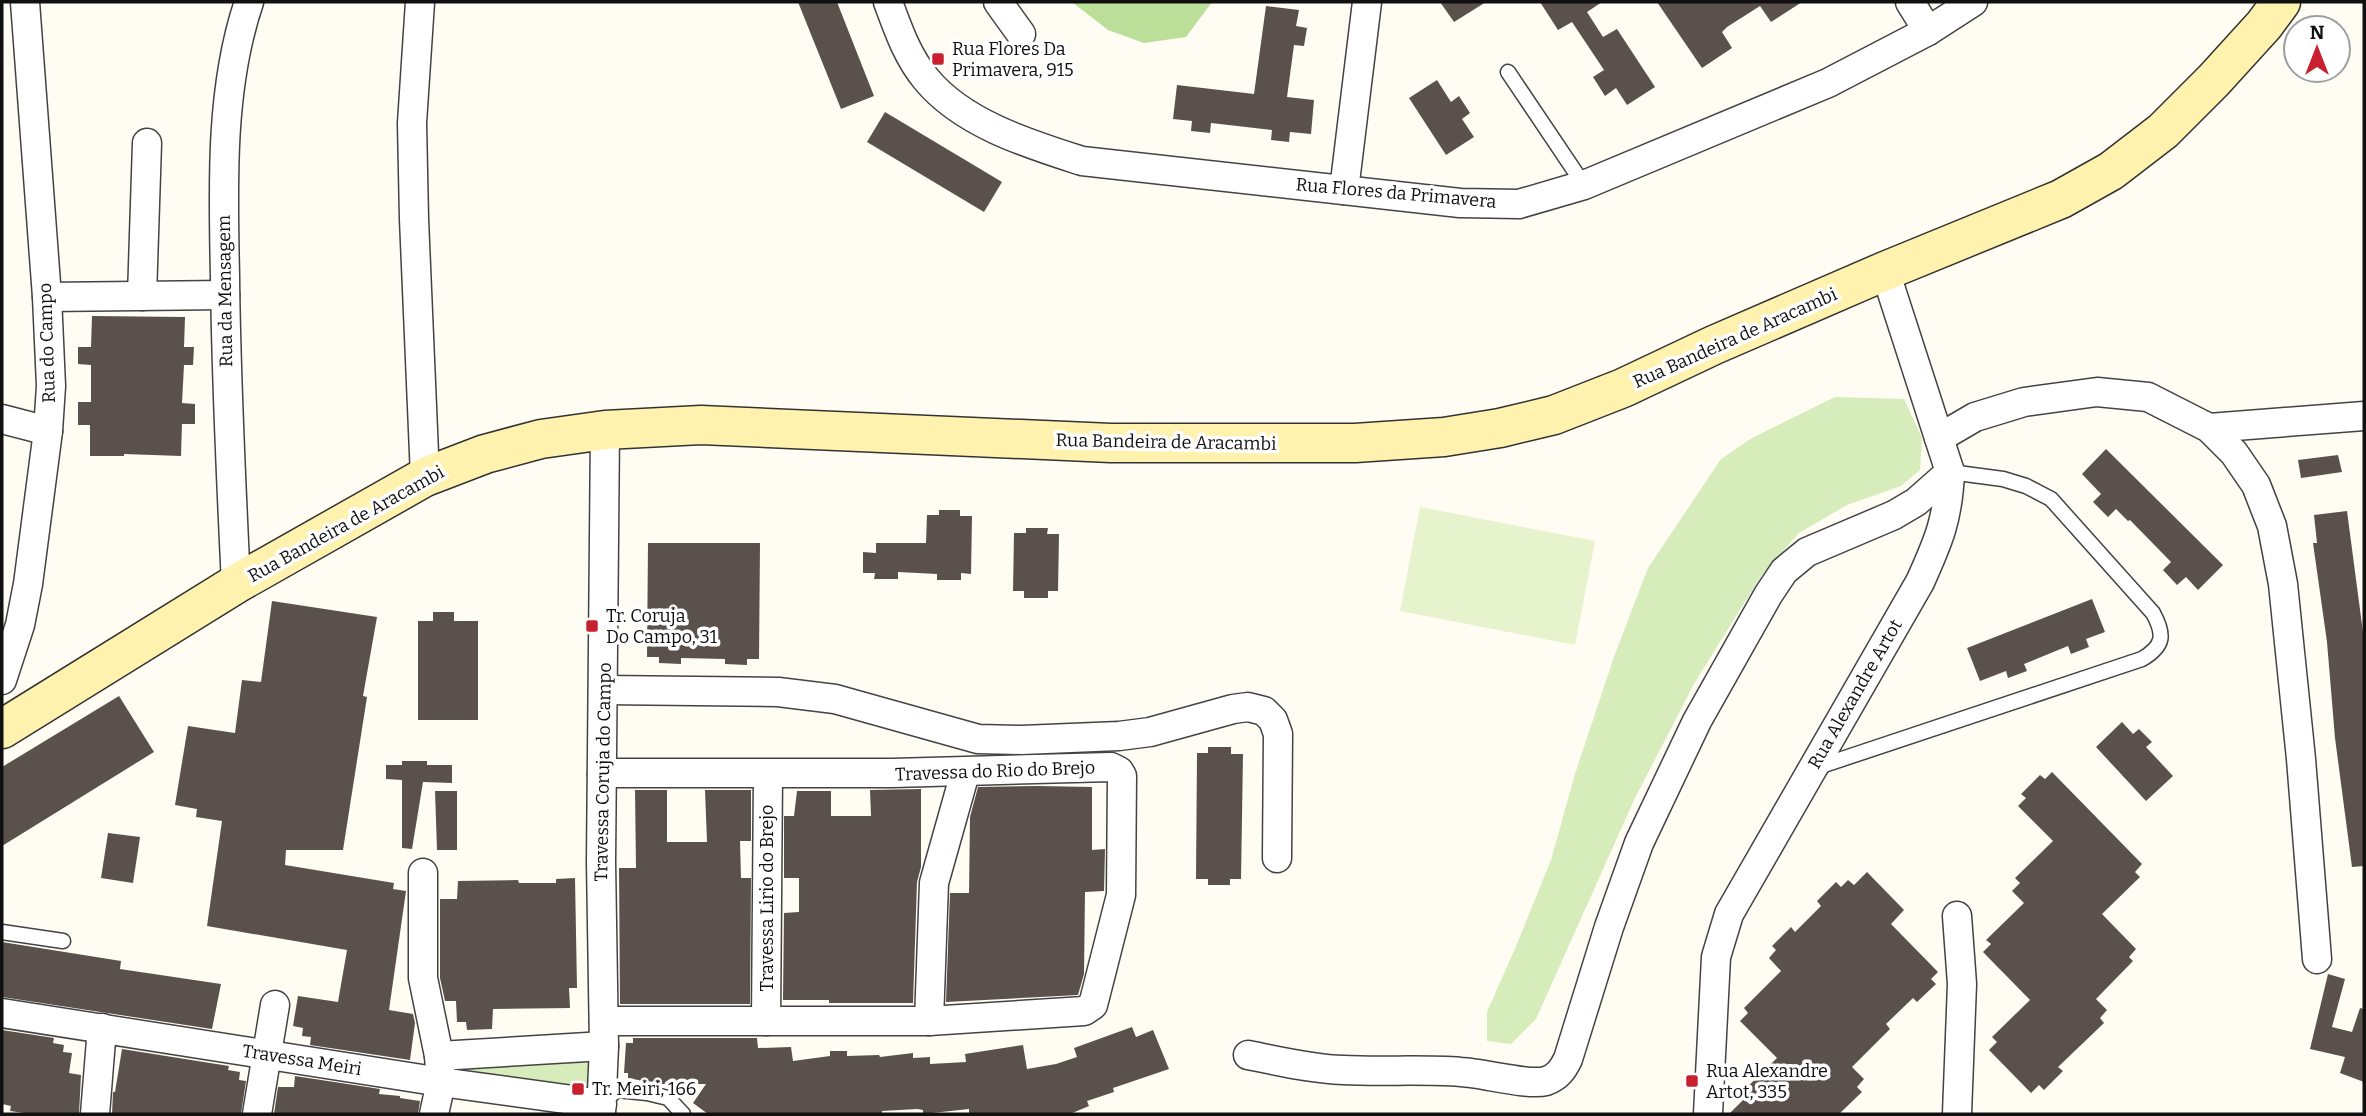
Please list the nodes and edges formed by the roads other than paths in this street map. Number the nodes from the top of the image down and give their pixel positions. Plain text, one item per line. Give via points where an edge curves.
1 (25, 2) edge
2 (249, 2) edge
3 (420, 2) edge
4 (888, 2) edge
5 (998, 2) edge
6 (1367, 2) edge
7 (1910, 2) edge
8 (1973, 2) edge
9 (2281, 2) edge
10 (1928, 31) junction
11 (1021, 34) dead end
12 (1508, 72) dead end
13 (147, 143) dead end
14 (1584, 185) junction
15 (1344, 190) junction
16 (1885, 271) junction
17 (225, 295) junction
18 (142, 296) junction
19 (47, 297) junction
20 (2364, 416) edge
21 (2, 419) edge
22 (2209, 428) junction
23 (605, 430) junction
24 (48, 431) junction
25 (1939, 438) junction
26 (1950, 472) junction
27 (425, 477) junction
28 (236, 583) junction
29 (2, 680) edge
30 (604, 690) junction
31 (10, 709) edge
32 (978, 738) junction
33 (1811, 770) junction
34 (971, 772) junction
35 (602, 773) junction
36 (768, 775) junction
37 (1277, 858) dead end
38 (423, 873) dead end
39 (1957, 916) dead end
40 (2, 932) edge
41 (62, 941) dead end
42 (2317, 959) dead end
43 (275, 1005) dead end
44 (2, 1013) edge
45 (766, 1021) junction
46 (929, 1021) junction
47 (102, 1028) junction
48 (604, 1034) junction
49 (267, 1054) junction
50 (1248, 1055) dead end
51 (440, 1069) junction
52 (602, 1109) edge
53 (95, 1114) edge
54 (257, 1114) edge
55 (434, 1114) edge
56 (683, 1114) edge
57 (1708, 1114) edge
58 (1957, 1114) edge

1 - 19 street, Rua do Campo
2 - 17 street, Rua da Mensagem via 229,93 223,218
3 - 27 street via 412,122
4 - 15 street, Rua Flores da Primavera via 904,46 926,80 955,106 1038,147 1082,161
5 - 11 street
6 - 15 street
7 - 10 street
8 - 10 street, Rua Flores da Primavera
9 - 16 main road, Rua Bandeira de Aracambi via 2264,26 2163,131 2111,171 2061,199
10 - 14 street, Rua Flores da Primavera via 1828,83
12 - 14 lane
13 - 18 street
14 - 15 street, Rua Flores da Primavera via 1519,204
16 - 23 main road, Rua Bandeira de Aracambi via 1566,410 1444,437 1355,443 1111,443 701,425
16 - 25 street, Rua Alexandre Artot
17 - 18 street
17 - 28 street, Rua da Mensagem
18 - 19 street
19 - 24 street, Rua do Campo
20 - 22 street
21 - 24 street
22 - 25 street via 2148,397 2097,392 2024,402 1975,418
22 - 42 street via 2256,485 2272,526 2283,584
23 - 27 main road, Rua Bandeira de Aracambi via 541,439
23 - 30 street, Travessa Coruja do Campo
24 - 29 street, Rua do Campo via 20,625
25 - 26 street, Rua Alexandre Artot
26 - 33 street, Rua Alexandre Artot via 1942,533 1920,582
26 - 33 lane via 2003,479 2051,499 2153,613 2160,627 2156,651
26 - 50 street via 1894,515 1807,552 1784,571 1768,595 1698,721 1639,843 1568,1059 1554,1077 1530,1082 1460,1071 1342,1070
27 - 28 main road, Rua Bandeira de Aracambi
28 - 31 main road, Rua Bandeira de Aracambi
30 - 32 street via 778,692 835,699
30 - 35 street, Travessa Coruja do Campo
32 - 34 street
32 - 37 street via 1119,736 1233,709 1264,711 1278,734
33 - 57 street, Rua Alexandre Artot via 1729,914 1722,935 1716,957
34 - 36 street, Travessa do Rio do Brejo
34 - 46 street via 934,883
34 - 46 street, Travessa do Rio do Brejo via 1111,767 1119,771 1121,895 1089,1009
35 - 36 street, Travessa do Rio do Brejo
35 - 48 street, Travessa Coruja do Campo
36 - 45 street, Travessa Lirio do Brejo
38 - 51 street via 423,978
39 - 58 street via 1962,984
40 - 41 lane
43 - 49 street
44 - 47 street, Travessa Meiri
45 - 46 street, Travessa do Rio do Brejo
45 - 48 street, Travessa do Rio do Brejo
47 - 49 street, Travessa Meiri
47 - 53 street
48 - 51 street, Travessa do Rio do Brejo
48 - 52 street, Travessa Coruja do Campo
49 - 51 street, Travessa Meiri
49 - 54 street
51 - 52 street, Travessa Meiri
51 - 55 street
52 - 56 lane via 617,1090 668,1098

